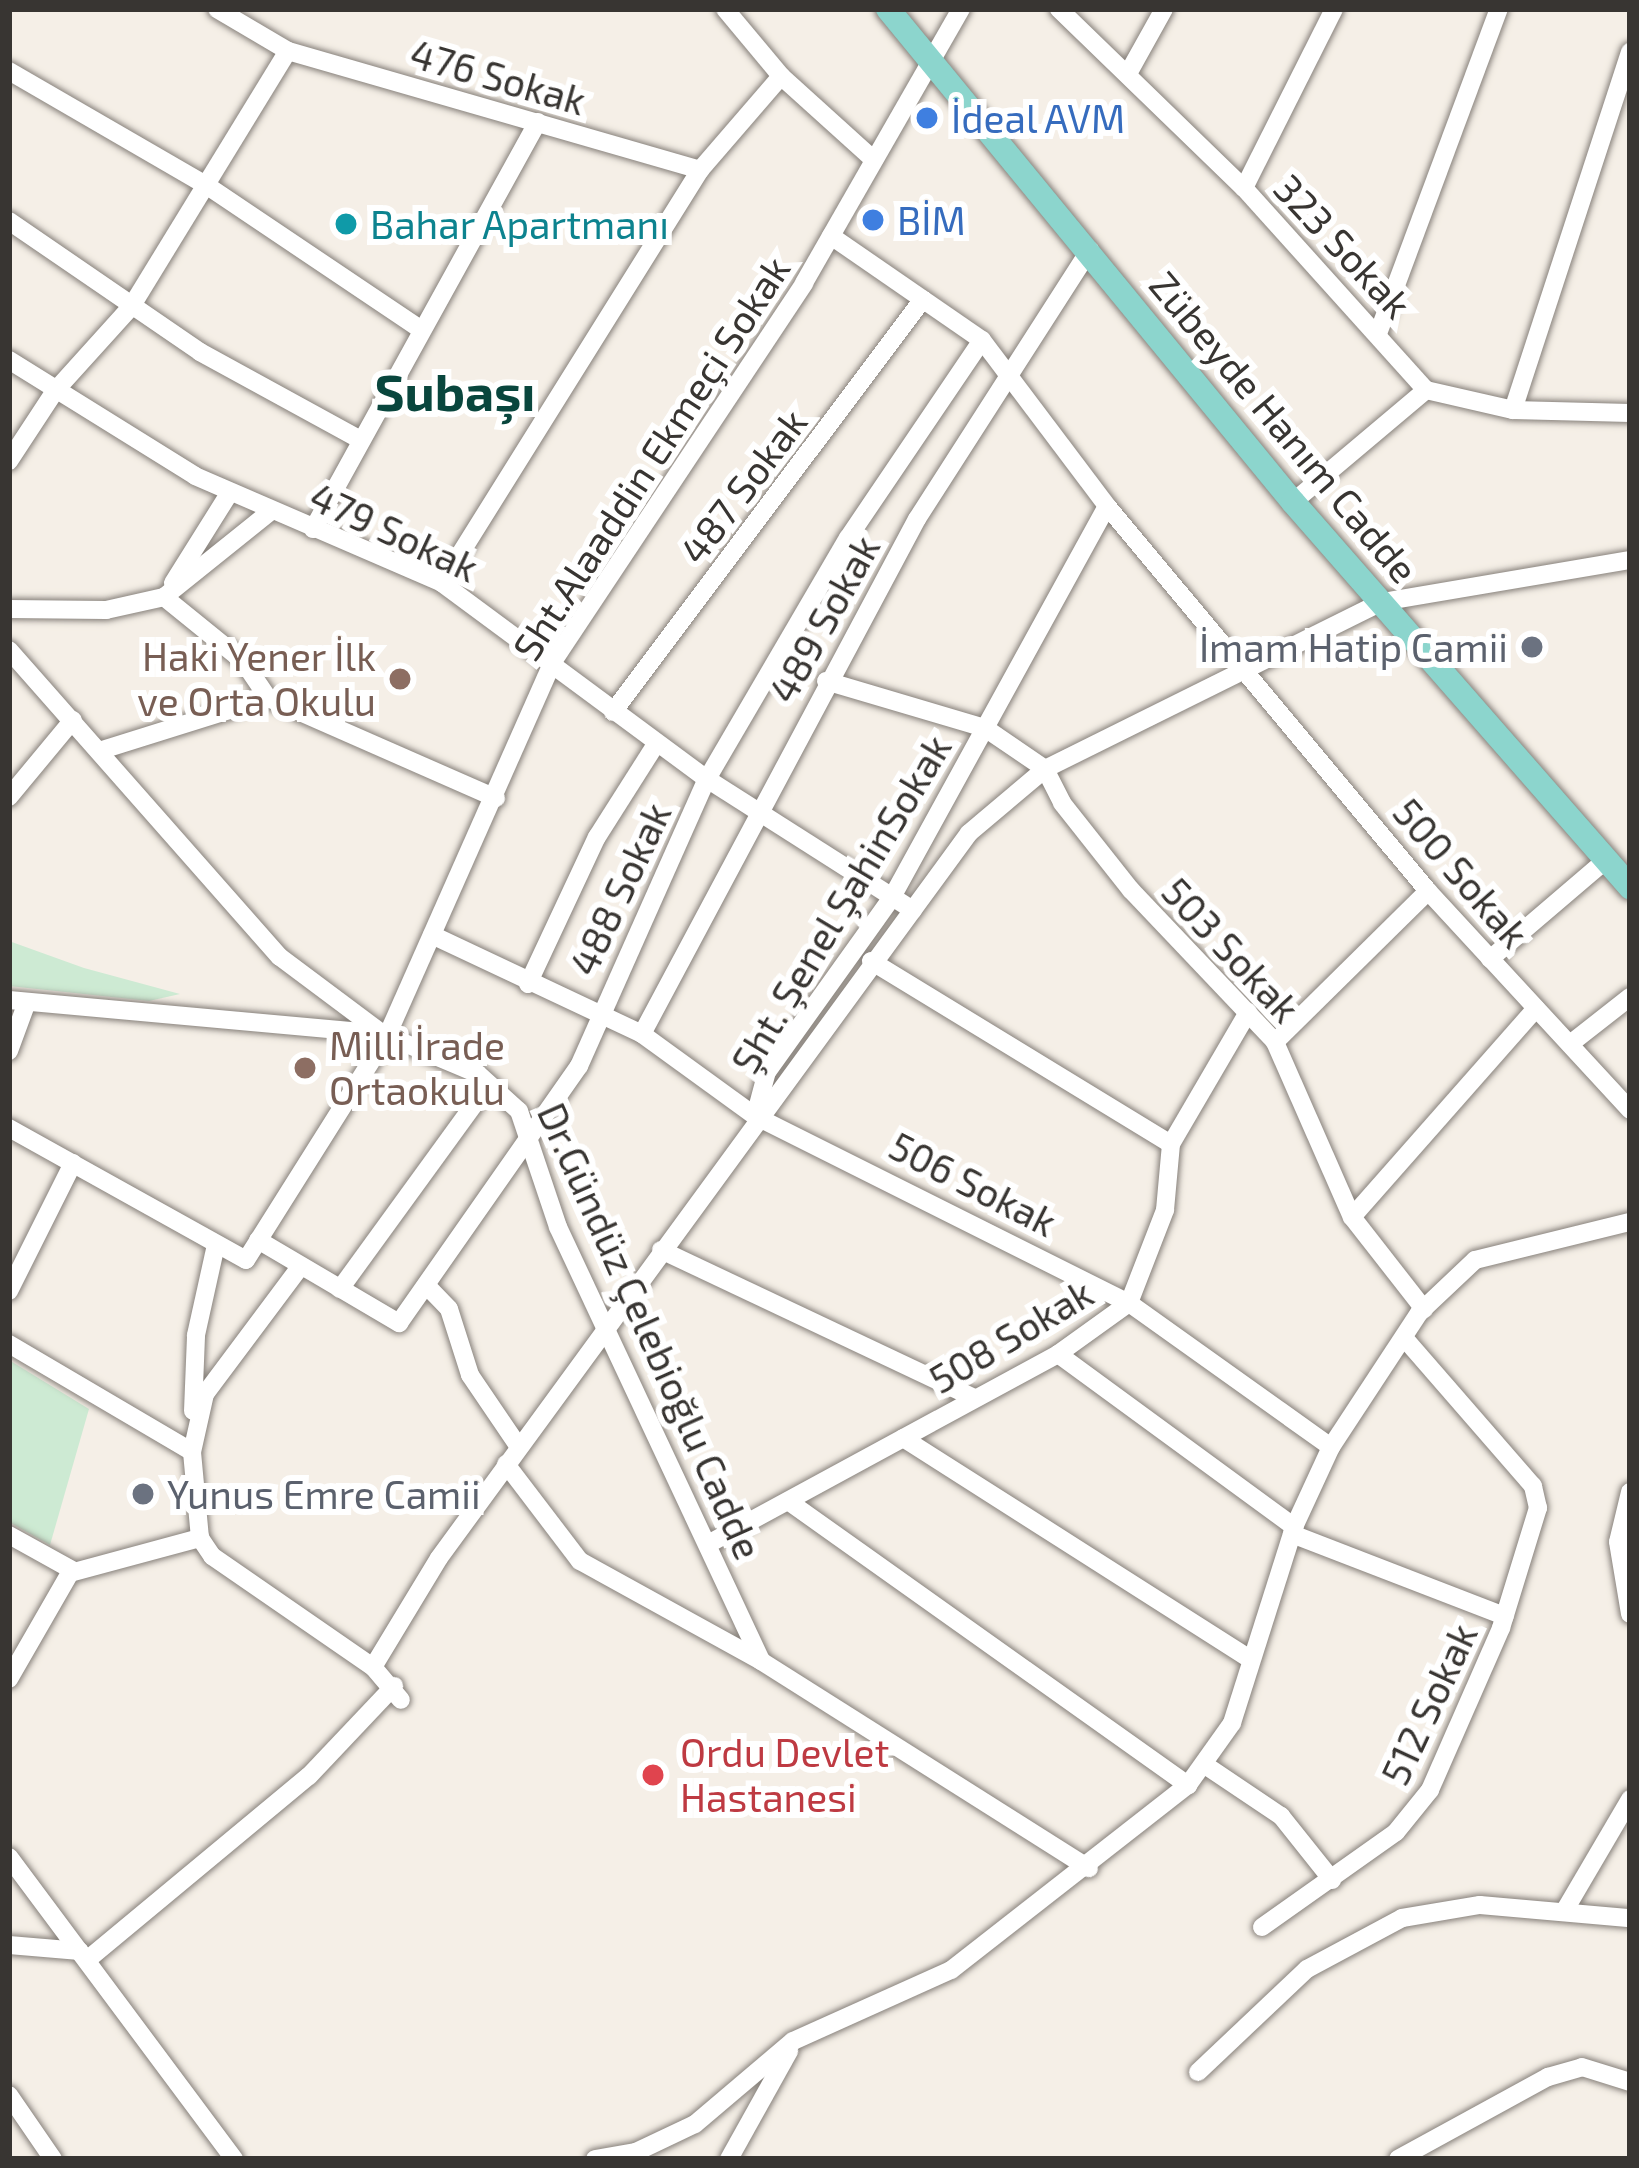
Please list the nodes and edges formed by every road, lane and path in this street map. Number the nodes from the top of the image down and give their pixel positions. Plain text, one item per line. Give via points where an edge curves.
1 (217, 9) edge
2 (724, 9) edge
3 (888, 9) edge
4 (962, 9) edge
5 (1059, 9) edge
6 (1164, 9) edge
7 (1334, 9) edge
8 (1499, 9) edge
9 (288, 51) junction
10 (1630, 52) edge
11 (934, 58) junction
12 (1130, 70) junction
13 (9, 71) edge
14 (782, 76) junction
15 (538, 122) junction
16 (874, 160) junction
17 (700, 170) junction
18 (209, 187) junction
19 (1244, 188) junction
20 (9, 221) edge
21 (831, 236) junction
22 (1090, 250) junction
23 (922, 299) junction
24 (130, 307) junction
25 (420, 329) junction
26 (1379, 331) junction
27 (982, 340) junction
28 (9, 360) edge
29 (1010, 374) junction
30 (1426, 390) junction
31 (55, 391) junction
32 (1513, 410) junction
33 (1630, 413) edge
34 (361, 440) junction
35 (9, 461) edge
36 (230, 492) junction
37 (1293, 502) junction
38 (1107, 506) junction
39 (272, 511) junction
40 (313, 529) junction
41 (1630, 560) edge
42 (442, 583) junction
43 (164, 597) junction
44 (1382, 602) junction
45 (9, 609) edge
46 (9, 650) edge
47 (553, 663) junction
48 (1251, 672) junction
49 (826, 681) junction
50 (268, 698) junction
51 (613, 712) junction
52 (74, 720) junction
53 (985, 728) junction
54 (656, 744) junction
55 (102, 750) junction
56 (1045, 769) junction
57 (707, 779) junction
58 (9, 797) edge
59 (496, 798) junction
60 (756, 813) junction
61 (1606, 860) junction
62 (1630, 887) edge
63 (1428, 891) junction
64 (891, 899) junction
65 (913, 910) junction
66 (432, 935) junction
67 (1490, 959) junction
68 (871, 961) junction
69 (528, 984) junction
70 (1630, 998) edge
71 (18, 1001) edge
72 (1536, 1008) junction
73 (1248, 1012) junction
74 (598, 1016) junction
75 (642, 1034) junction
76 (385, 1035) junction
77 (1275, 1042) junction
78 (1570, 1044) junction
79 (9, 1051) edge
80 (489, 1084) junction
81 (1630, 1110) edge
82 (755, 1116) junction
83 (9, 1129) edge
84 (530, 1143) junction
85 (1171, 1144) junction
86 (74, 1163) junction
87 (1352, 1216) junction
88 (1630, 1222) edge
89 (258, 1240) junction
90 (216, 1244) junction
91 (661, 1250) junction
92 (300, 1267) junction
93 (426, 1285) junction
94 (340, 1289) junction
95 (9, 1291) edge
96 (1130, 1303) junction
97 (1424, 1309) junction
98 (609, 1327) junction
99 (1405, 1339) junction
100 (9, 1344) edge
101 (1058, 1354) junction
102 (974, 1398) junction
103 (902, 1438) junction
104 (1330, 1447) junction
105 (519, 1448) junction
106 (192, 1452) junction
107 (506, 1465) junction
108 (1630, 1492) edge
109 (788, 1501) junction
110 (1293, 1531) junction
111 (9, 1535) edge
112 (200, 1538) junction
113 (710, 1543) junction
114 (74, 1571) junction
115 (1630, 1614) edge
116 (1505, 1616) junction
117 (17, 1647) edge
118 (1251, 1660) junction
119 (761, 1661) junction
120 (373, 1667) junction
121 (9, 1679) edge
122 (1205, 1765) junction
123 (1188, 1785) junction
124 (1630, 1799) edge
125 (9, 1857) edge
126 (1090, 1868) junction
127 (1332, 1880) junction
128 (1565, 1910) junction
129 (1630, 1918) edge
130 (1262, 1927) dead end
131 (9, 1945) edge
132 (83, 1955) junction
133 (794, 2041) junction
134 (1198, 2072) dead end
135 (1630, 2082) edge
136 (9, 2096) edge
137 (604, 2158) edge
138 (53, 2159) edge
139 (234, 2159) edge
140 (729, 2159) edge
141 (1398, 2159) edge

1 - 9 street, 476 Sokak
2 - 14 street
3 - 11 main road, Zübeyde Hanım Cadde
4 - 11 street, Sht.Alaaddin Ekmeçi Sokak
5 - 12 street, 323 Sokak
6 - 12 street
7 - 19 street
8 - 26 street
9 - 15 street, 476 Sokak
9 - 18 street
10 - 32 street
11 - 16 street, Sht.Alaaddin Ekmeçi Sokak
11 - 22 main road, Zübeyde Hanım Cadde
12 - 19 street, 323 Sokak
13 - 18 street
14 - 16 street
14 - 17 street
15 - 17 street, 476 Sokak
15 - 25 street
16 - 21 street, Sht.Alaaddin Ekmeçi Sokak
17 - 42 street
18 - 24 street
18 - 25 street
19 - 26 street, 323 Sokak
20 - 24 street
21 - 23 street, 500 Sokak
21 - 47 street, Sht.Alaaddin Ekmeçi Sokak
22 - 29 street, 489 Sokak
22 - 37 main road, Zübeyde Hanım Cadde
23 - 27 street, 500 Sokak
23 - 51 street, 487 Sokak
24 - 31 street
24 - 34 street
25 - 34 street
26 - 30 street, 323 Sokak
27 - 29 street, 500 Sokak
27 - 57 street, 488 Sokak via 848,538
28 - 31 street, 479 Sokak
29 - 38 street, 500 Sokak
29 - 49 street, 489 Sokak
30 - 32 street
30 - 37 street
31 - 35 street
31 - 36 street, 479 Sokak
32 - 33 street
34 - 40 street
36 - 39 street, 479 Sokak
36 - 43 street
37 - 44 main road, Zübeyde Hanım Cadde
38 - 48 street, 500 Sokak
38 - 53 street, Şht. Şenel ŞahinSokak
39 - 40 street, 479 Sokak
39 - 43 street
40 - 42 street, 479 Sokak
41 - 44 street, Şht. Şenel ŞahinSokak
42 - 47 street, 479 Sokak
43 - 45 street via 106,610
43 - 50 street via 243,661
44 - 48 street, Şht. Şenel ŞahinSokak
44 - 61 main road, Zübeyde Hanım Cadde
46 - 52 street, Dr.Gündüz Çelebioğlu Cadde
47 - 51 street, 479 Sokak
47 - 59 street, Sht.Alaaddin Ekmeçi Sokak
48 - 56 street, Şht. Şenel ŞahinSokak
48 - 63 street, 500 Sokak
49 - 53 street
49 - 60 street, 489 Sokak
50 - 55 street
50 - 59 street
51 - 54 street, 479 Sokak
52 - 55 street, Dr.Gündüz Çelebioğlu Cadde
52 - 58 street
53 - 56 street
53 - 64 street, Şht. Şenel ŞahinSokak
54 - 57 street, 479 Sokak
54 - 69 street via 597,837
55 - 76 street, Dr.Gündüz Çelebioğlu Cadde via 280,957
56 - 65 street, Şht. Şenel ŞahinSokak via 969,833
56 - 73 street, 503 Sokak via 1061,803 1131,890
57 - 60 street, 479 Sokak
57 - 74 street, 488 Sokak
59 - 66 street, Sht.Alaaddin Ekmeçi Sokak
60 - 64 street, 479 Sokak
60 - 75 street, 489 Sokak
61 - 62 main road, Zübeyde Hanım Cadde
61 - 67 street
63 - 67 street, 500 Sokak
63 - 77 street
64 - 65 street, 479 Sokak
64 - 82 street, Şht. Şenel ŞahinSokak via 767,1072
65 - 68 street, Şht. Şenel ŞahinSokak
66 - 69 street, 506 Sokak
66 - 76 street, Sht.Alaaddin Ekmeçi Sokak
67 - 72 street, 500 Sokak
68 - 82 street, Şht. Şenel ŞahinSokak
68 - 85 street
69 - 74 street, 506 Sokak
70 - 78 street
71 - 76 street
71 - 79 street
72 - 78 street, 500 Sokak
72 - 87 street
73 - 77 street, 503 Sokak
73 - 85 street, 508 Sokak
74 - 75 street, 506 Sokak
74 - 84 street, 488 Sokak via 579,1066
75 - 82 street, 506 Sokak
76 - 80 street, Dr.Gündüz Çelebioğlu Cadde
76 - 89 street, Sht.Alaaddin Ekmeçi Sokak
77 - 87 street, 503 Sokak
78 - 81 street, 500 Sokak
80 - 84 street, Dr.Gündüz Çelebioğlu Cadde via 519,1111
80 - 94 street
82 - 91 street, Şht. Şenel ŞahinSokak
82 - 96 street, 506 Sokak
83 - 86 street
84 - 93 street, 488 Sokak
84 - 98 street, Dr.Gündüz Çelebioğlu Cadde via 558,1227
85 - 96 street, 508 Sokak via 1165,1210
86 - 90 street
86 - 95 street
87 - 97 street, 503 Sokak
88 - 97 street via 1475,1260
89 - 90 street, Sht.Alaaddin Ekmeçi Sokak via 246,1260
89 - 92 street, 488 Sokak
90 - 106 street via 196,1335
91 - 98 street, Şht. Şenel ŞahinSokak
91 - 102 street
92 - 94 street, 488 Sokak
92 - 106 street via 205,1394
93 - 94 street, 488 Sokak via 399,1323
93 - 105 street via 449,1309 470,1375
96 - 101 street, 508 Sokak
96 - 104 street, 506 Sokak
97 - 99 street
98 - 105 street, Şht. Şenel ŞahinSokak
98 - 113 street, Dr.Gündüz Çelebioğlu Cadde
99 - 104 street
99 - 116 street, 512 Sokak via 1533,1486 1538,1508
100 - 106 street
101 - 102 street, 508 Sokak
101 - 110 street
102 - 103 street, 508 Sokak
103 - 109 street, 508 Sokak
103 - 118 street
104 - 110 street
105 - 107 street, Şht. Şenel ŞahinSokak
106 - 112 street
107 - 119 street via 580,1562
107 - 120 street, Şht. Şenel ŞahinSokak
108 - 115 street via 1618,1566
109 - 113 street, 508 Sokak
109 - 123 street
110 - 116 street
110 - 118 street
111 - 114 street
112 - 114 street
112 - 120 street via 212,1556
113 - 119 street, Dr.Gündüz Çelebioğlu Cadde
114 - 117 street
116 - 127 street, 512 Sokak via 1430,1790 1396,1832
117 - 121 street
118 - 122 street via 1232,1723
119 - 126 street
120 - 132 street via 400,1692 309,1776
122 - 123 street
122 - 127 street via 1280,1816
123 - 126 street
124 - 128 street
125 - 132 street
126 - 133 street via 951,1970
127 - 130 street, 512 Sokak
128 - 129 street
128 - 134 street via 1480,1905 1402,1918 1307,1969
131 - 132 street
132 - 139 street
133 - 137 street via 695,2124
133 - 140 street
135 - 141 street via 1582,2067 1548,2077
136 - 138 street

